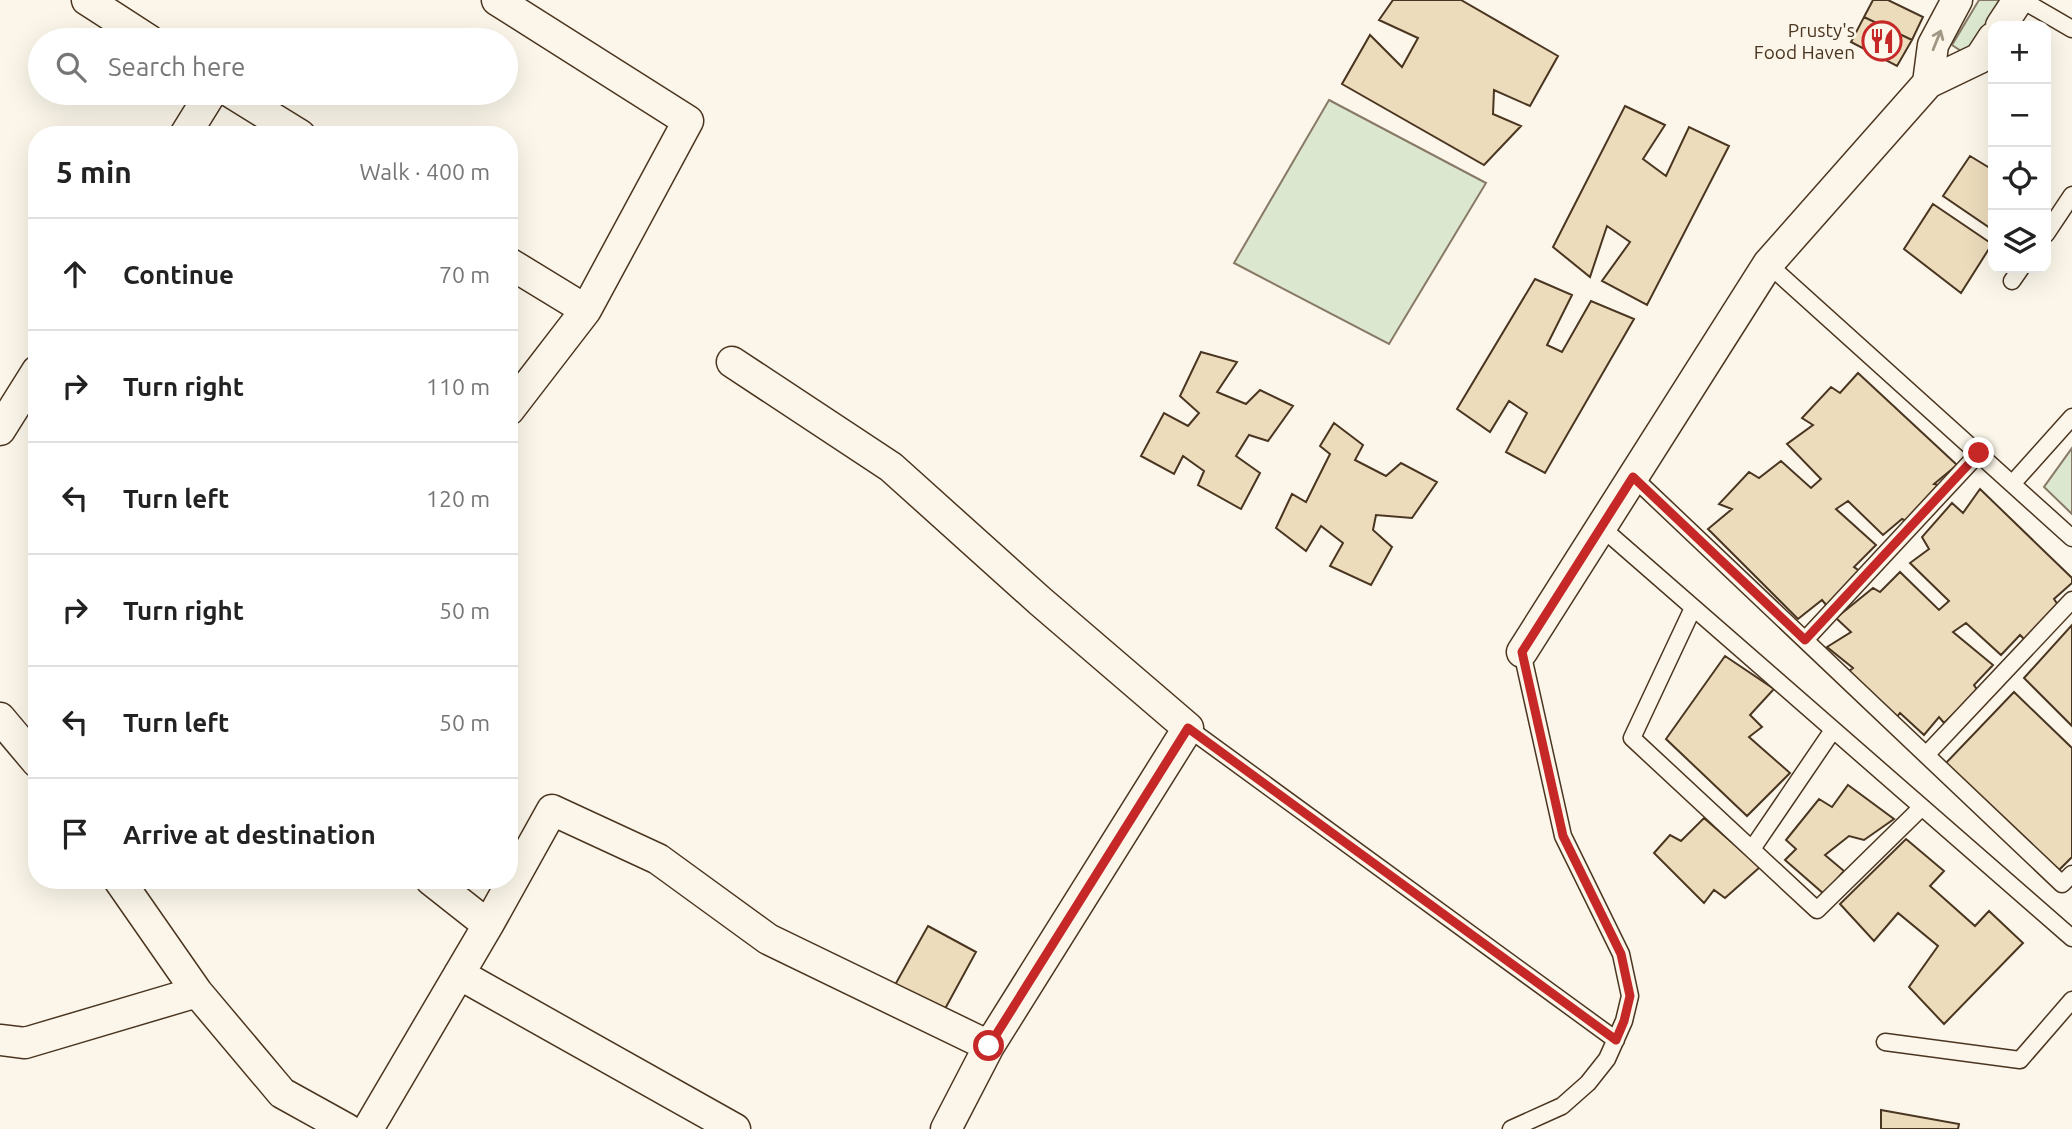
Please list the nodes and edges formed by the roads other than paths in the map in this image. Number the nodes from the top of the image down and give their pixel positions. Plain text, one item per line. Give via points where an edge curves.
1 (87, 0) edge
2 (497, 0) edge
3 (1957, 0) edge
4 (2020, 0) edge
5 (2005, 21) edge
6 (130, 28) edge
7 (2072, 29) edge
8 (1988, 46) edge
9 (1928, 83) junction
10 (204, 105) edge
11 (251, 105) edge
12 (191, 126) edge
13 (285, 126) edge
14 (2072, 195) edge
15 (2051, 226) edge
16 (1768, 264) junction
17 (518, 268) edge
18 (586, 310) junction
19 (732, 362) dead end
20 (28, 385) edge
21 (518, 399) edge
22 (2072, 417) edge
23 (0, 430) edge
24 (1979, 453) junction
25 (1633, 477) junction
26 (2012, 484) junction
27 (1601, 527) junction
28 (2072, 538) edge
29 (2072, 600) edge
30 (1693, 608) junction
31 (1805, 640) junction
32 (1522, 652) joint
33 (0, 718) edge
34 (1188, 728) junction
35 (1833, 730) junction
36 (28, 747) edge
37 (1926, 755) junction
38 (1922, 807) junction
39 (1752, 849) junction
40 (518, 871) edge
41 (2072, 874) edge
42 (129, 889) edge
43 (442, 889) edge
44 (508, 889) edge
45 (488, 925) junction
46 (2072, 938) edge
47 (459, 974) junction
48 (197, 992) junction
49 (2072, 1000) edge
50 (0, 1040) edge
51 (1616, 1040) junction
52 (1885, 1042) dead end
53 (989, 1046) junction
54 (347, 1129) edge
55 (368, 1129) edge
56 (736, 1129) edge
57 (946, 1129) edge
58 (1511, 1129) edge

1 - 6 street
2 - 18 street via 688,121
9 -> 3 street via 1933,45
4 - 5 street
4 - 7 lane
8 - 9 street via 1980,58
9 - 16 street
10 - 12 street
11 - 13 street
14 - 15 lane
16 - 24 lane
16 - 25 street
17 - 18 street
18 - 21 street
19 - 34 street via 891,467
20 - 23 street
22 - 26 lane
24 - 26 lane
24 - 31 lane
25 - 27 street
25 - 31 lane
26 - 28 lane
27 - 30 lane
27 - 32 street
29 - 37 lane
30 - 35 lane
30 - 39 lane via 1632,738
31 - 37 lane
32 - 51 lane via 1563,836 1621,954 1630,996
33 - 36 street
34 - 51 lane
34 - 53 street
35 - 38 lane
35 - 39 lane
37 - 41 lane via 2062,884
38 - 39 lane via 1817,910
38 - 46 lane
40 - 53 street via 552,810 658,859 768,939
42 - 48 street
43 - 45 street
44 - 45 street
45 - 47 street
47 - 55 street
47 - 56 street
48 - 50 street via 25,1043
48 - 54 street via 282,1093
49 - 52 lane via 2020,1060
51 - 58 lane via 1588,1083 1562,1106
53 - 57 street

